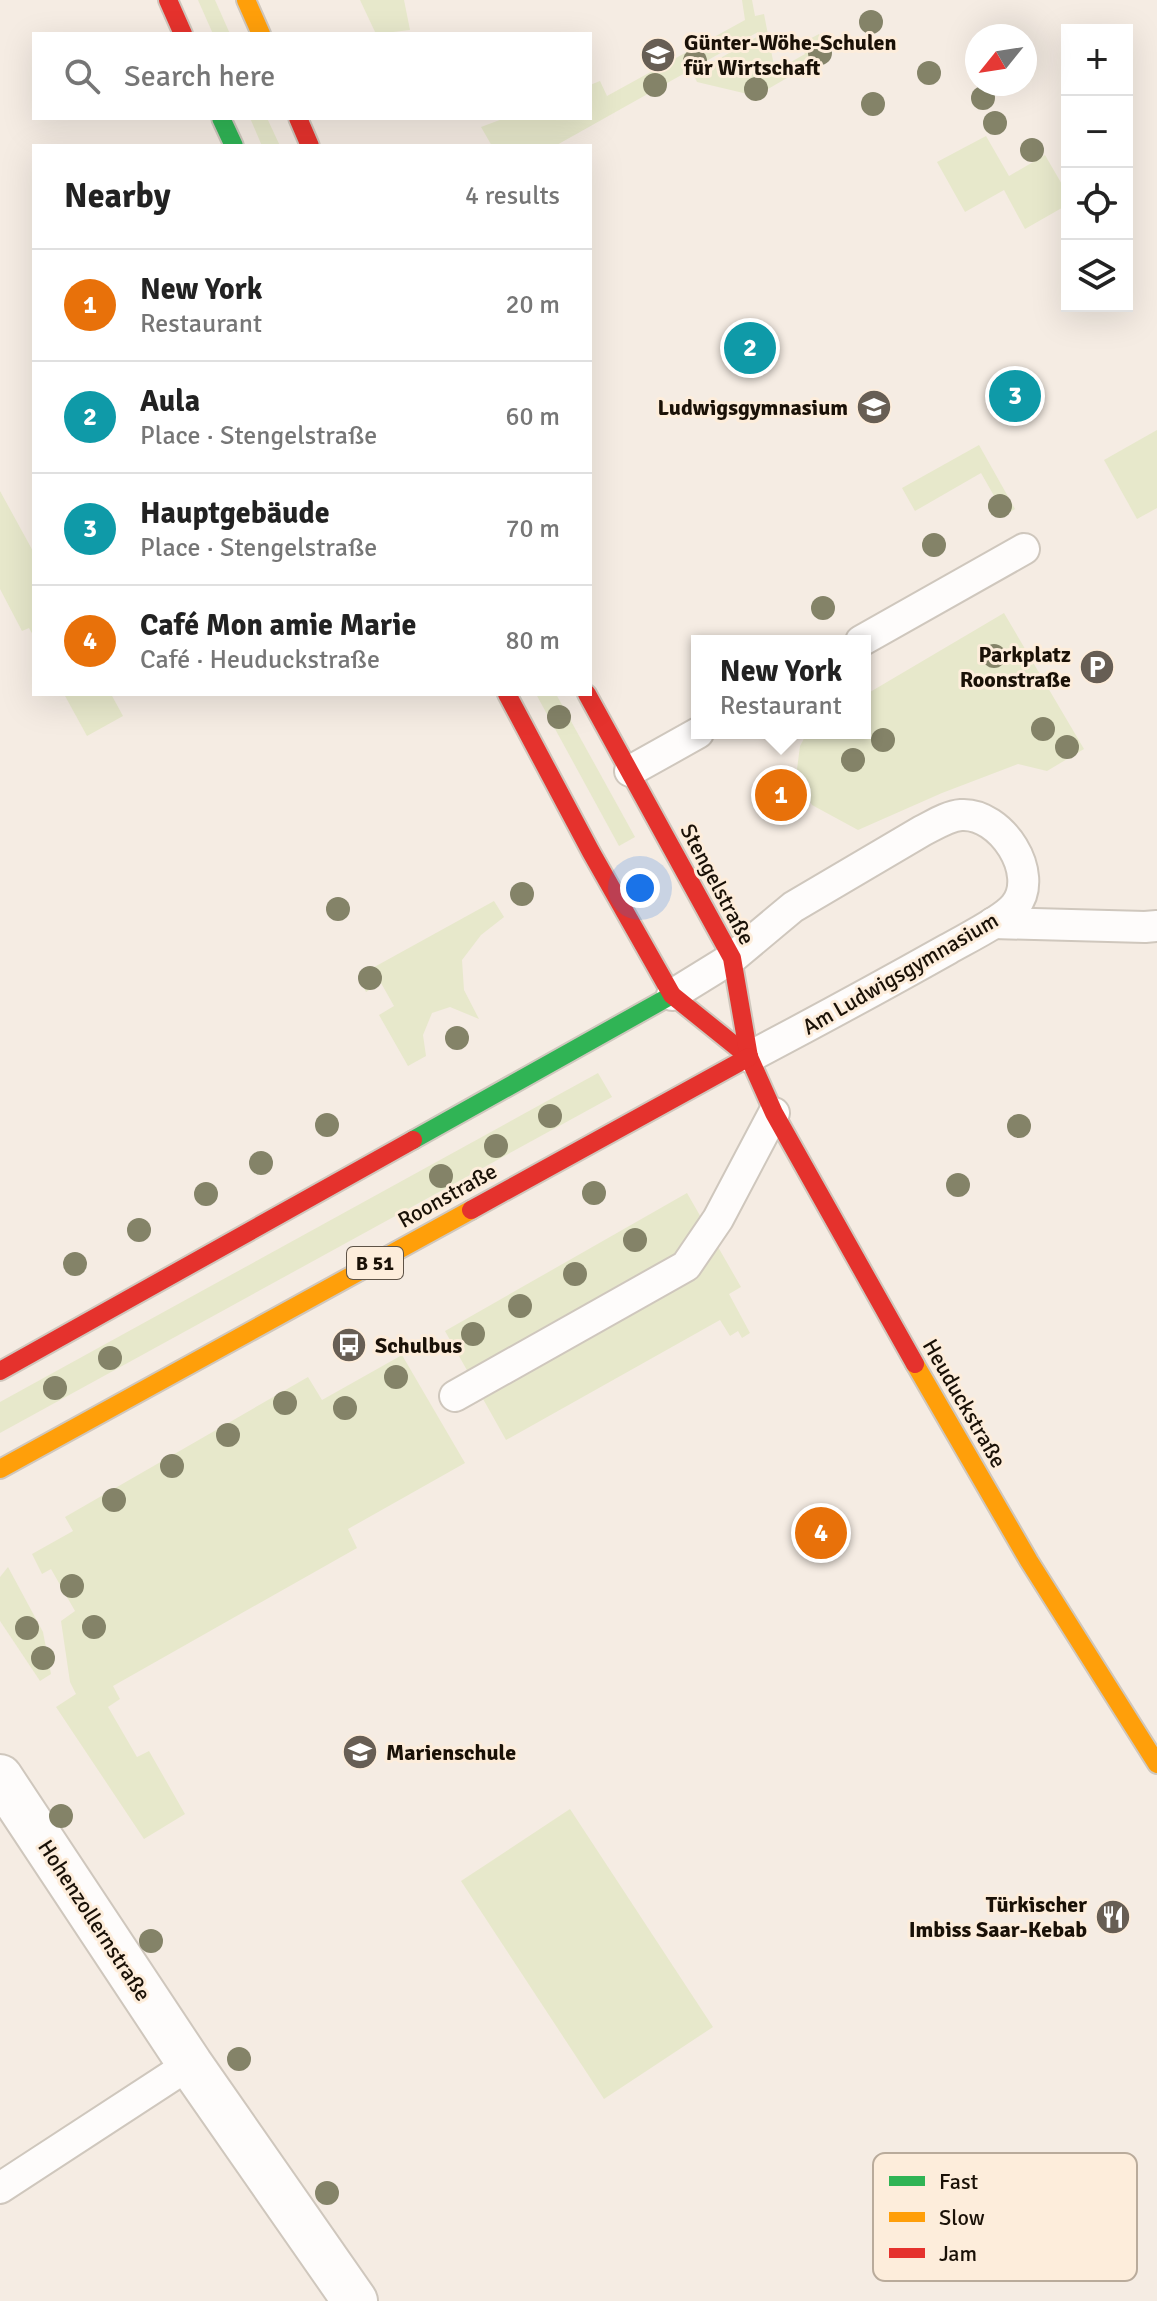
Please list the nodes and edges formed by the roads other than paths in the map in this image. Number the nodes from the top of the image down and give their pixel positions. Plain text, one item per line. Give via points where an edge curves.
1 (168, 0) edge
2 (246, 0) edge
3 (182, 32) edge
4 (260, 32) edge
5 (222, 120) edge
6 (299, 120) edge
7 (233, 144) edge
8 (309, 144) edge
9 (1024, 549) dead end
10 (871, 635) edge
11 (508, 696) edge
12 (588, 696) edge
13 (691, 737) edge
14 (630, 771) junction
15 (993, 923) junction
16 (1157, 926) edge
17 (732, 958) junction
18 (672, 995) junction
19 (749, 1057) junction
20 (774, 1113) junction
21 (0, 1371) edge
22 (455, 1396) dead end
23 (0, 1469) edge
24 (1157, 1764) edge
25 (0, 1777) edge
26 (190, 2064) junction
27 (0, 2188) edge
28 (355, 2301) edge

1 - 3 main road
2 - 4 main road
5 - 7 main road
6 - 8 main road
9 - 10 lane
11 - 18 main road
12 - 14 main road, Stengelstraße
13 - 14 lane
14 - 17 main road, Stengelstraße
15 - 16 lane
15 - 17 lane, Am Ludwigsgymnasium via 1015,906 1025,880 1015,849 993,823 962,814 922,831 793,907
15 - 19 lane, Am Ludwigsgymnasium
17 - 18 lane, Am Ludwigsgymnasium
17 - 19 main road, Stengelstraße
18 - 19 main road
18 - 21 main road
19 - 20 main road, Heuduckstraße
19 - 23 main road, Roonstraße / B 51
20 - 22 lane via 718,1219 686,1266
20 - 24 main road, Heuduckstraße via 1029,1561
25 - 26 street, Hohenzollernstraße
26 - 27 lane
26 - 28 street, Hohenzollernstraße

